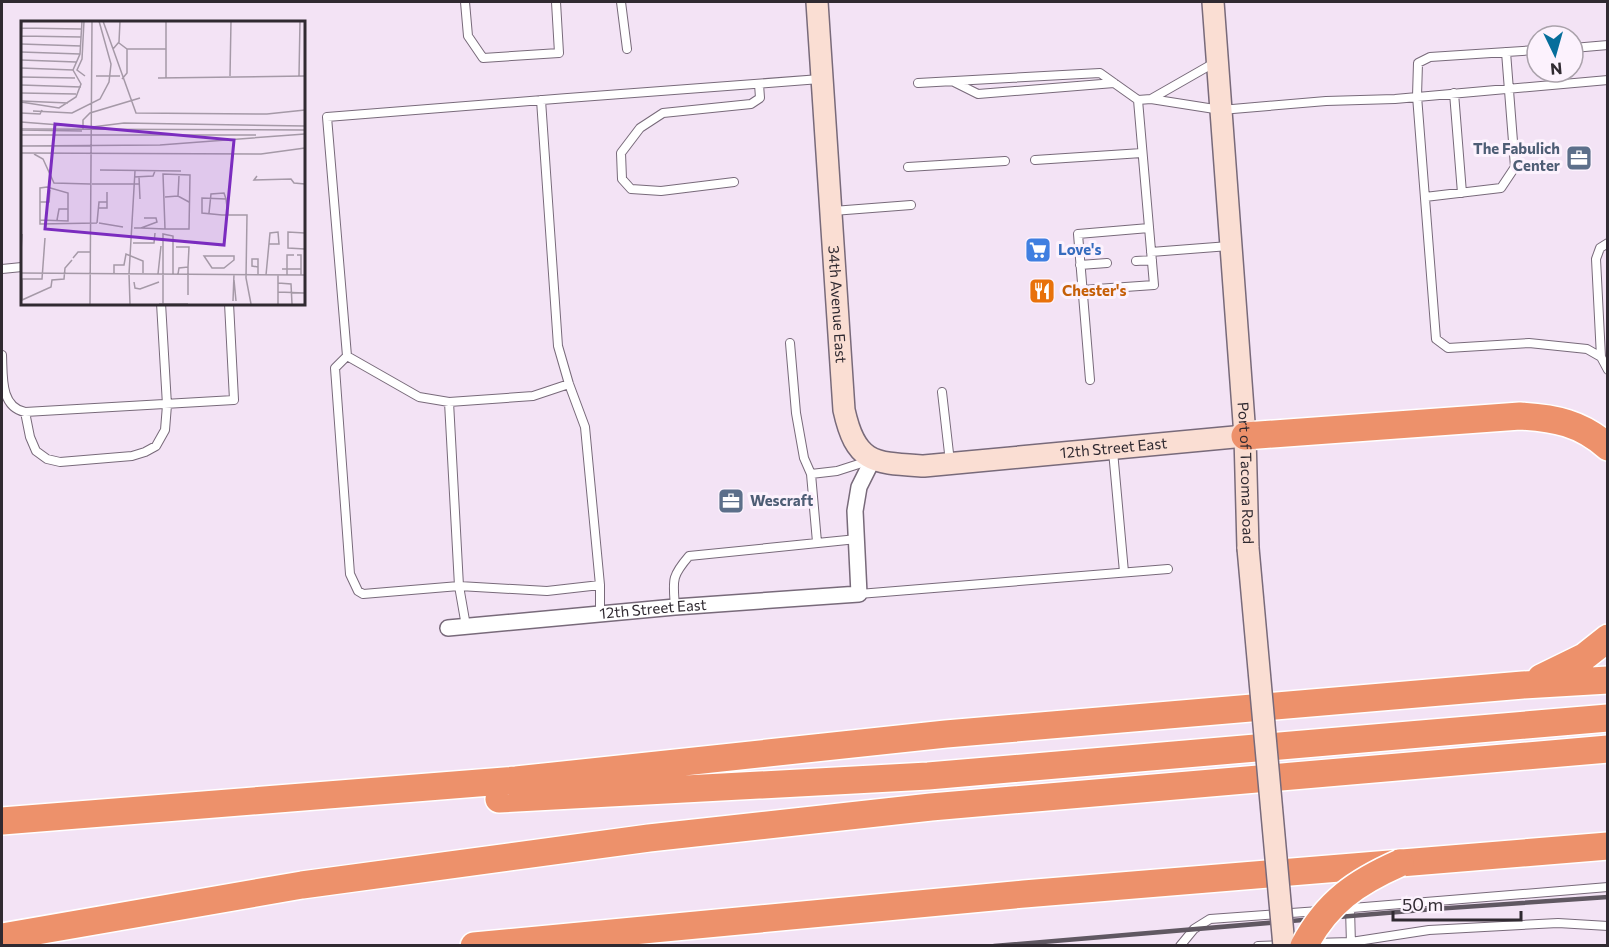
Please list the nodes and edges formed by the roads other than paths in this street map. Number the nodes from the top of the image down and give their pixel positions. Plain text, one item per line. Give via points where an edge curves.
1 (465, 2) edge
2 (556, 2) edge
3 (621, 2) edge
4 (817, 2) edge
5 (1213, 2) edge
6 (1608, 45) edge
7 (1585, 47) edge
8 (627, 49) dead end
9 (1525, 51) edge
10 (1506, 52) junction
11 (1218, 61) junction
12 (822, 79) junction
13 (1608, 80) edge
14 (952, 81) junction
15 (918, 83) dead end
16 (1114, 83) junction
17 (759, 84) junction
18 (1508, 88) junction
19 (1454, 93) junction
20 (1417, 96) junction
21 (1151, 99) junction
22 (541, 100) junction
23 (1138, 100) junction
24 (1221, 110) junction
25 (1142, 153) junction
26 (1035, 160) dead end
27 (1005, 161) dead end
28 (908, 167) dead end
29 (734, 182) dead end
30 (1462, 193) junction
31 (1425, 197) junction
32 (911, 205) dead end
33 (831, 211) junction
34 (1149, 228) junction
35 (1608, 243) edge
36 (1230, 246) junction
37 (1152, 256) junction
38 (1136, 261) dead end
39 (1107, 263) dead end
40 (1080, 265) junction
41 (21, 267) edge
42 (2, 269) edge
43 (1082, 290) junction
44 (161, 304) edge
45 (229, 304) edge
46 (1604, 335) edge
47 (790, 343) dead end
48 (2, 355) edge
49 (347, 356) junction
50 (1601, 357) junction
51 (1608, 370) edge
52 (1090, 380) dead end
53 (569, 384) junction
54 (942, 392) dead end
55 (450, 402) junction
56 (167, 405) junction
57 (25, 412) junction
58 (1245, 436) junction
59 (1608, 447) edge
60 (1113, 448) junction
61 (873, 459) junction
62 (950, 464) junction
63 (811, 474) junction
64 (856, 539) junction
65 (817, 542) junction
66 (1168, 568) dead end
67 (1124, 572) junction
68 (600, 585) junction
69 (459, 586) junction
70 (859, 594) junction
71 (675, 607) junction
72 (600, 614) junction
73 (466, 626) junction
74 (448, 628) dead end
75 (1608, 638) edge
76 (1608, 680) edge
77 (1523, 685) junction
78 (1608, 718) edge
79 (1608, 749) edge
80 (50, 817) junction
81 (2, 821) edge
82 (1608, 846) edge
83 (1400, 863) junction
84 (1278, 873) junction
85 (1608, 887) edge
86 (1350, 908) junction
87 (1608, 927) edge
88 (2, 937) edge
89 (1351, 944) edge
90 (474, 945) edge
91 (1180, 945) edge
92 (1258, 945) edge
93 (1284, 945) edge
94 (1304, 945) edge

1 - 2 lane via 468,36 483,58 559,53
3 - 8 lane
4 - 12 main road, 34th Avenue East
5 - 11 main road, Port of Tacoma Road
6 - 7 lane
9 - 10 lane
10 - 18 lane
10 - 20 lane via 1430,57 1418,63
11 - 21 lane
11 - 24 main road, Port of Tacoma Road
12 - 17 lane
12 - 33 main road, 34th Avenue East
13 - 18 lane
14 - 15 lane
14 - 16 lane via 1100,73
14 - 16 lane via 978,94
16 - 23 lane
17 - 22 lane
17 - 29 lane via 760,98 751,104 663,113 640,128 621,153 622,179 631,189 661,190
18 - 19 lane
18 - 30 lane via 1515,167 1501,188
19 - 20 lane
19 - 30 lane
20 - 24 lane
20 - 31 lane
21 - 23 lane
21 - 24 lane
22 - 49 lane via 327,117
22 - 53 lane via 558,346
23 - 25 lane
24 - 36 main road, Port of Tacoma Road
25 - 26 lane
25 - 34 lane
27 - 28 lane
30 - 31 lane
31 - 50 lane via 1436,339 1448,348 1529,344 1587,349
32 - 33 lane
33 - 61 main road, 34th Avenue East via 844,410 849,433 858,449
34 - 37 lane
34 - 40 lane via 1078,234
35 - 46 lane via 1600,248 1596,258
36 - 37 lane
36 - 58 main road, Port of Tacoma Road
37 - 38 lane
37 - 43 lane via 1154,285
39 - 40 lane
40 - 43 lane
41 - 42 lane
43 - 52 lane
44 - 56 lane
45 - 56 lane via 234,400
46 - 50 lane
47 - 63 lane via 800,434
48 - 57 lane via 5,396 8,403
49 - 55 lane via 418,397
49 - 69 lane via 335,368 350,574 358,591 363,594
50 - 51 lane
53 - 55 lane via 533,396
53 - 68 lane via 585,427
54 - 62 lane
55 - 69 lane
56 - 57 lane
56 - 57 lane via 165,430 156,446 145,452 60,462 36,451
58 - 59 highway via 1520,416 1559,420 1586,431
58 - 60 main road, 12th Street East
58 - 84 main road, Port of Tacoma Road, bridge via 1248,548
60 - 62 main road, 12th Street East
60 - 67 lane
61 - 62 main road, 12th Street East via 892,464
61 - 63 lane via 837,471
61 - 64 street via 859,487
63 - 65 lane
64 - 65 lane
64 - 70 street
65 - 71 lane via 689,556 673,582
66 - 67 lane
67 - 70 lane
68 - 69 lane via 547,591
68 - 72 lane
69 - 73 lane
70 - 71 street, 12th Street East
71 - 72 street, 12th Street East
72 - 73 street, 12th Street East
73 - 74 street, 12th Street East
75 - 77 highway via 1561,670
76 - 77 highway
77 - 80 highway via 946,734 516,780
78 - 80 highway via 928,776 592,795
79 - 88 highway via 932,807 649,838 302,885
80 - 81 highway
82 - 83 highway
83 - 84 highway, bridge
83 - 94 highway, bridge via 1349,890 1330,908
84 - 90 highway
84 - 93 main road, Port of Tacoma Road, bridge
85 - 86 lane
86 - 89 lane
86 - 91 lane via 1210,919
87 - 89 lane via 1558,923 1429,930
89 - 92 lane

